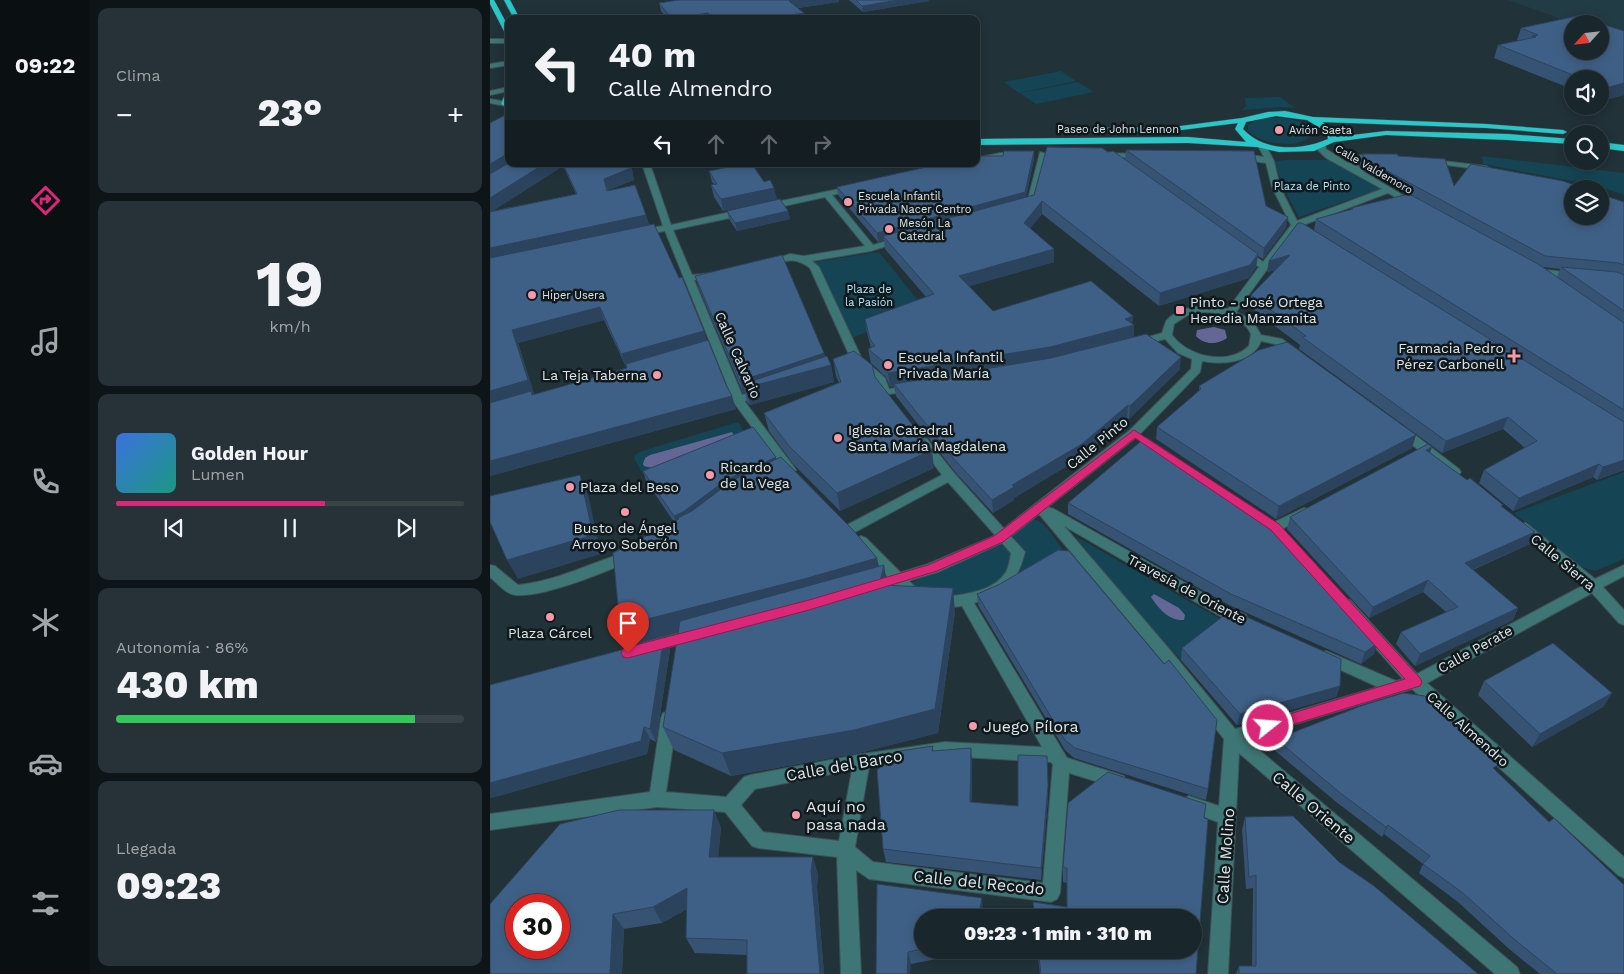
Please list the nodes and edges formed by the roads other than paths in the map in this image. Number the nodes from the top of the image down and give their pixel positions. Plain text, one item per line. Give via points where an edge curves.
1 (491, 0) edge
2 (507, 0) edge
3 (515, 15) edge
4 (505, 27) edge
5 (490, 41) edge
6 (505, 41) edge
7 (505, 64) edge
8 (490, 66) edge
9 (505, 90) edge
10 (490, 93) edge
11 (490, 101) edge
12 (505, 105) edge
13 (1311, 118) junction
14 (1243, 120) junction
15 (1084, 131) dead end
16 (1006, 132) dead end
17 (980, 133) edge
18 (1564, 133) edge
19 (1609, 138) edge
20 (1332, 140) junction
21 (1624, 140) edge
22 (1564, 141) edge
23 (980, 142) edge
24 (1322, 145) junction
25 (1260, 146) junction
26 (1609, 146) edge
27 (1624, 148) edge
28 (1090, 155) edge
29 (1109, 155) junction
30 (1156, 156) edge
31 (1232, 156) edge
32 (1382, 157) edge
33 (980, 159) edge
34 (1418, 160) edge
35 (1270, 161) junction
36 (647, 167) edge
37 (1125, 167) edge
38 (1494, 169) edge
39 (1362, 174) junction
40 (865, 185) edge
41 (1388, 190) junction
42 (827, 194) junction
43 (1421, 208) edge
44 (1012, 210) edge
45 (668, 228) junction
46 (1299, 228) junction
47 (630, 235) edge
48 (909, 238) edge
49 (871, 248) junction
50 (1239, 248) edge
51 (804, 259) junction
52 (754, 266) edge
53 (1263, 266) junction
54 (726, 273) edge
55 (1586, 276) edge
56 (688, 278) junction
57 (1552, 284) edge
58 (1230, 313) junction
59 (1167, 336) junction
60 (1256, 337) junction
61 (1128, 346) edge
62 (1197, 357) junction
63 (1302, 358) edge
64 (775, 387) edge
65 (924, 387) edge
66 (738, 400) junction
67 (1394, 425) edge
68 (914, 431) edge
69 (1425, 448) junction
70 (1409, 456) edge
71 (788, 468) junction
72 (773, 475) edge
73 (950, 476) junction
74 (1463, 479) edge
75 (802, 482) edge
76 (1317, 505) edge
77 (1040, 507) junction
78 (1509, 516) edge
79 (1001, 537) junction
80 (1288, 542) edge
81 (645, 550) edge
82 (490, 570) edge
83 (1624, 570) edge
84 (901, 578) junction
85 (1592, 585) junction
86 (862, 589) edge
87 (1335, 593) edge
88 (966, 601) junction
89 (1624, 619) edge
90 (1250, 623) edge
91 (709, 631) edge
92 (681, 639) junction
93 (637, 650) edge
94 (1312, 651) edge
95 (678, 657) edge
96 (1415, 682) junction
97 (1393, 687) junction
98 (671, 704) edge
99 (1232, 737) junction
100 (1058, 759) junction
101 (862, 761) junction
102 (1135, 787) edge
103 (657, 799) junction
104 (1172, 799) edge
105 (730, 805) junction
106 (1228, 817) junction
107 (490, 822) edge
108 (846, 850) junction
109 (1624, 868) edge
110 (851, 974) edge
111 (1218, 974) edge
112 (1510, 974) edge

1 - 4 highway
2 - 3 highway
5 - 6 street
7 - 8 street
9 - 10 street
11 - 12 street
13 - 14 highway, Paseo de John Lennon via 1286,114
13 - 18 highway
13 - 20 highway via 1331,131
14 - 15 highway, Paseo de John Lennon via 1173,129
14 - 25 highway via 1239,129
16 - 17 highway
19 - 21 highway
20 - 22 highway via 1386,133
20 - 24 highway, Paseo de John Lennon
23 - 25 highway, Paseo de John Lennon via 1178,140
24 - 25 highway, Paseo de John Lennon via 1290,150
24 - 39 street, Calle Valdemoro via 1325,153
25 - 35 street
26 - 27 highway
28 - 29 street
29 - 30 street
29 - 37 street
31 - 35 street
32 - 39 street via 1360,157 1352,162
33 - 44 street via 1039,154 1031,204
34 - 38 street
35 - 46 street via 1276,187
36 - 45 street, Calle Calvario
39 - 41 street, Calle Valdemoro
40 - 42 street
41 - 43 street, Calle Valdemoro
41 - 46 street
42 - 45 street
42 - 49 street
45 - 47 street
45 - 56 street, Calle Calvario
46 - 53 street
48 - 49 street
49 - 51 street
50 - 53 street
51 - 52 street via 790,257
51 - 65 street via 814,267 852,361 881,380 888,397
53 - 58 street
54 - 56 street
55 - 57 street via 1534,270
56 - 66 street, Calle Calvario via 711,348
58 - 59 street via 1204,309 1181,314 1167,326
58 - 60 street via 1248,322
59 - 61 street
59 - 62 street via 1177,348
60 - 62 street via 1254,345 1238,356
60 - 63 street via 1278,341
62 - 77 street, Calle Pinto via 1196,370 1139,436
64 - 66 street
66 - 71 street, Calle Calvario
67 - 69 street
68 - 73 street
69 - 70 street
69 - 74 street
71 - 72 street
71 - 75 street, Calle Calvario
73 - 79 street
73 - 84 street via 846,526
76 - 80 street via 1271,524
77 - 79 street, Calle Pinto
77 - 90 street, Travesía de Oriente via 1223,611
77 - 99 street, Calle Oriente via 1166,654
78 - 85 street, Calle Sierra
79 - 84 street, Calle Pinto via 933,568
79 - 88 street via 1018,552 1012,574 999,586
81 - 82 street via 575,576 525,590 515,590
83 - 85 street, Calle Perate
84 - 86 street, Calle Pinto
84 - 88 street via 912,595 937,604
85 - 89 street, Calle Sierra
85 - 96 street, Calle Perate
87 - 96 street, Calle Almendro
88 - 100 street
91 - 92 street
92 - 93 street
92 - 95 street
94 - 97 street
96 - 97 street, Calle Perate
96 - 109 street, Calle Almendro
97 - 99 street, Calle Perate
98 - 103 street
99 - 106 street, Calle Molino
99 - 112 street, Calle Oriente
100 - 101 street, Calle del Barco via 945,749
100 - 102 street, Calle del Barco
100 - 108 street, Calle del Recodo via 1051,893 868,870
101 - 105 street, Calle del Barco via 750,782
101 - 108 street
103 - 105 street
103 - 107 street
104 - 106 street
105 - 108 street via 758,840
106 - 111 street, Calle Molino
108 - 110 street

